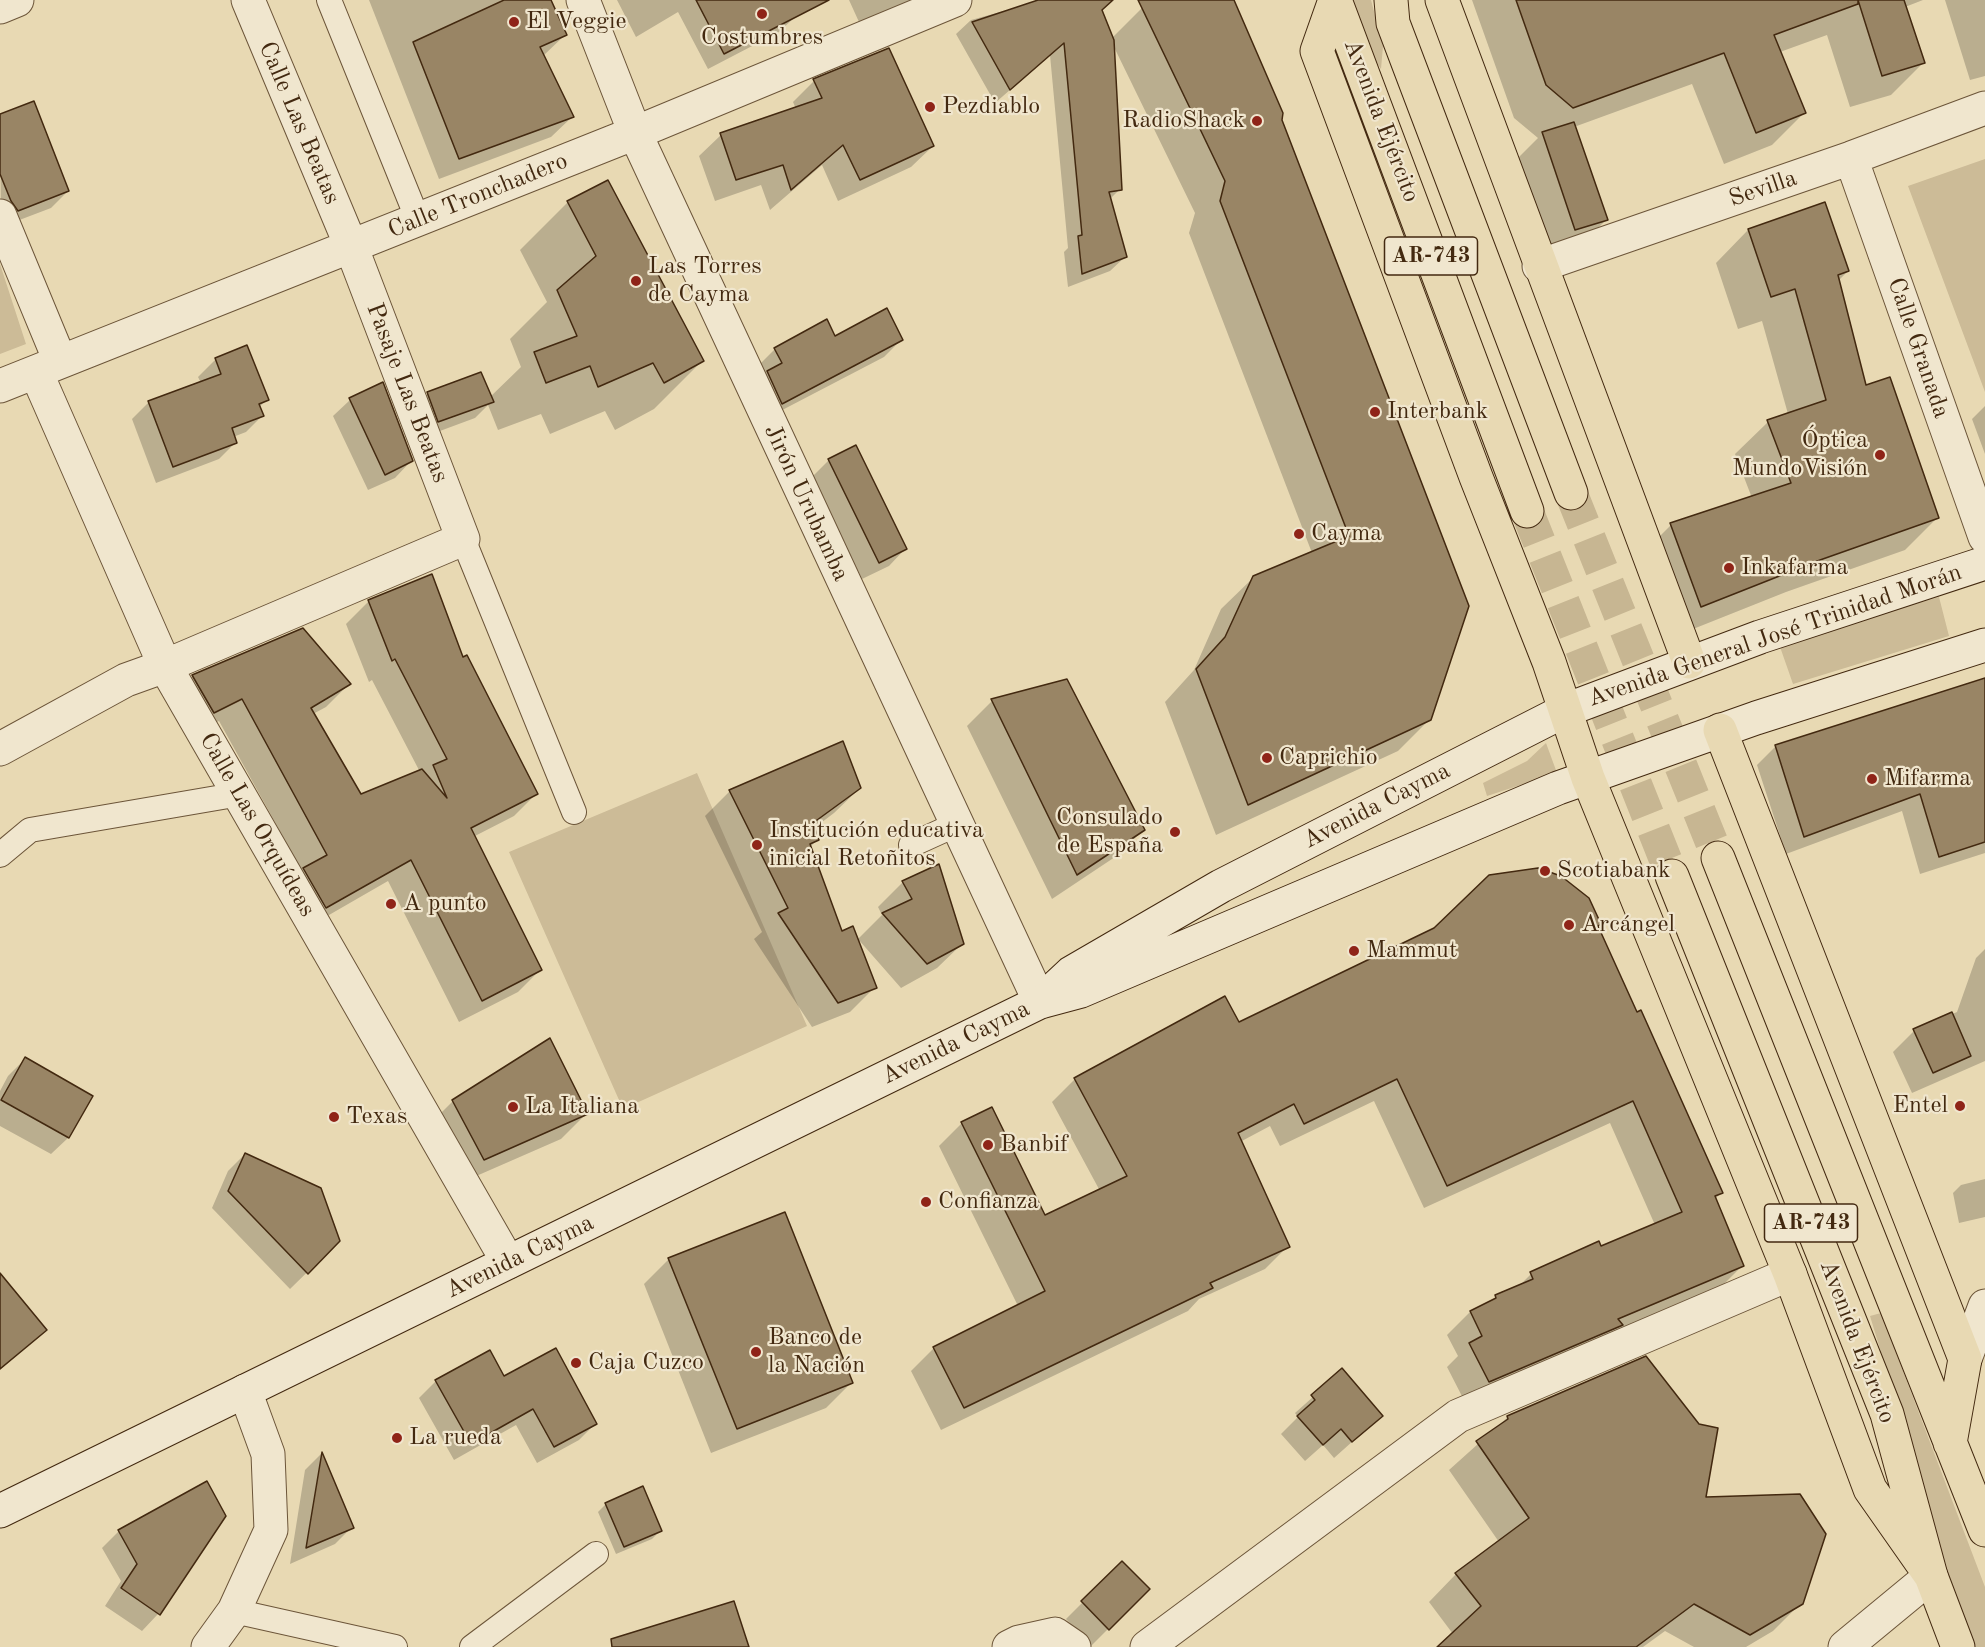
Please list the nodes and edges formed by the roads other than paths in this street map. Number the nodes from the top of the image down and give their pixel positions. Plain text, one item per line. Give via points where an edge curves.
1 (17, 0) edge
2 (248, 0) edge
3 (329, 0) edge
4 (583, 0) edge
5 (955, 0) edge
6 (1335, 0) edge
7 (1391, 0) edge
8 (1442, 0) edge
9 (0, 7) edge
10 (1985, 108) edge
11 (635, 133) junction
12 (1851, 158) junction
13 (0, 216) edge
14 (418, 220) junction
15 (351, 246) junction
16 (1539, 266) junction
17 (48, 367) junction
18 (0, 386) edge
19 (1571, 493) tunnel mouth
20 (1527, 511) tunnel mouth
21 (1985, 537) edge
22 (463, 539) junction
23 (1985, 563) edge
24 (1985, 645) edge
25 (1689, 662) junction
26 (165, 666) junction
27 (1566, 710) junction
28 (1720, 730) junction
29 (0, 749) edge
30 (1588, 778) junction
31 (240, 794) junction
32 (574, 812) dead end
33 (955, 825) junction
34 (911, 845) dead end
35 (0, 855) edge
36 (1719, 858) tunnel mouth
37 (1672, 876) tunnel mouth
38 (1040, 1002) junction
39 (508, 1262) junction
40 (1790, 1274) junction
41 (1985, 1306) edge
42 (1965, 1359) junction
43 (245, 1391) junction
44 (1950, 1443) junction
45 (0, 1511) edge
46 (1985, 1530) edge
47 (596, 1554) dead end
48 (1931, 1576) junction
49 (234, 1611) junction
50 (208, 1647) edge
51 (395, 1647) edge
52 (472, 1647) edge
53 (1009, 1647) edge
54 (1074, 1647) edge
55 (1147, 1647) edge
56 (1845, 1647) edge
57 (1958, 1647) edge

1 - 9 street
2 - 15 street, Calle Las Beatas
3 - 14 lane
4 - 11 street, Jirón Urubamba
5 - 11 street, Calle Tronchadero
6 - 20 main road, Avenida Ejército / AR-743
6 - 27 main road via 1317,51
7 - 19 main road, Avenida Ejército / AR-743 via 1394,23
8 - 16 main road
10 - 12 street, Sevilla
11 - 14 street, Calle Tronchadero
11 - 33 street, Jirón Urubamba
12 - 16 street, Sevilla
12 - 21 street, Calle Granada
13 - 17 street, Calle Las Orquídeas
14 - 15 street, Calle Tronchadero
15 - 17 street, Calle Tronchadero
15 - 22 street, Pasaje Las Beatas
16 - 25 main road
17 - 18 street, Calle Tronchadero
17 - 26 street, Calle Las Orquídeas
22 - 26 street
22 - 32 lane
23 - 25 street, Avenida General José Trinidad Morán
24 - 28 street
25 - 27 street, Avenida General José Trinidad Morán
26 - 29 street via 126,680
26 - 31 street, Calle Las Orquídeas
27 - 30 main road
27 - 38 street, Avenida Cayma via 1221,886 1071,973
28 - 30 street
28 - 42 main road
30 - 38 street, Avenida Cayma via 1081,991
30 - 40 main road
31 - 35 lane via 30,830
31 - 39 street, Calle Las Orquídeas
33 - 34 lane
33 - 38 street, Jirón Urubamba
36 - 44 main road, Avenida Ejército / AR-743
37 - 48 main road, Avenida Ejército / AR-743 via 1887,1414
38 - 39 street, Avenida Cayma
39 - 43 street, Avenida Cayma
40 - 48 main road via 1870,1489
40 - 55 street via 1458,1416
41 - 42 street
42 - 44 main road
43 - 45 street, Avenida Cayma
43 - 49 street via 268,1454 271,1530
44 - 46 main road, Avenida Ejército / AR-743
47 - 52 lane
48 - 56 street
48 - 57 main road, Avenida Ejército / AR-743
49 - 50 street
49 - 51 lane
53 - 54 street via 1018,1641 1055,1634

